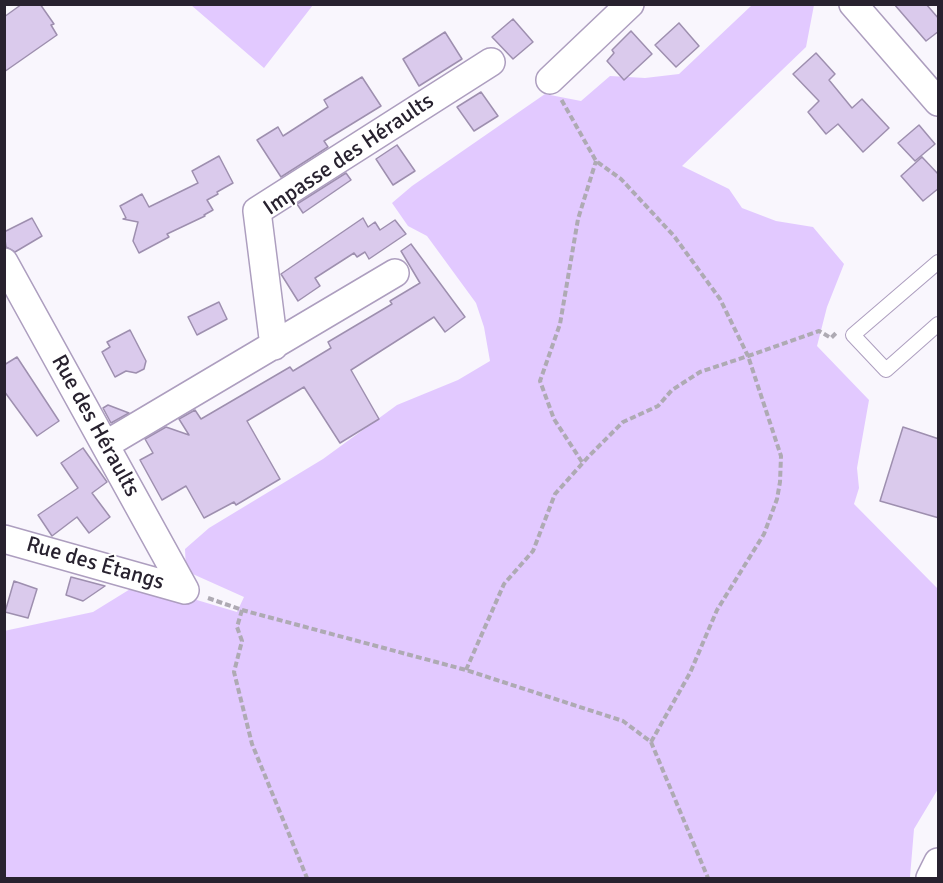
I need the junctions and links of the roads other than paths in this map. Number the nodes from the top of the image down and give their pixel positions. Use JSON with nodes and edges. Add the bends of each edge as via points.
{"nodes":[{"id":1,"x":630,"y":4,"type":"edge"},
{"id":2,"x":853,"y":4,"type":"edge"},
{"id":3,"x":490,"y":62,"type":"dead end"},
{"id":4,"x":550,"y":80,"type":"road end"},
{"id":5,"x":939,"y":102,"type":"edge"},
{"id":6,"x":4,"y":262,"type":"edge"},
{"id":7,"x":939,"y":262,"type":"edge"},
{"id":8,"x":395,"y":273,"type":"dead end"},
{"id":9,"x":939,"y":324,"type":"edge"},
{"id":10,"x":274,"y":346,"type":"junction"},
{"id":11,"x":105,"y":446,"type":"junction"},
{"id":12,"x":4,"y":539,"type":"edge"},
{"id":13,"x":185,"y":590,"type":"joint"},
{"id":14,"x":939,"y":862,"type":"edge"},
{"id":15,"x":930,"y":879,"type":"edge"}],
"edges":[{"from":1,"to":4,"type":"street"},
{"from":2,"to":5,"type":"street"},
{"from":3,"to":10,"type":"street","name":"Impasse des Héraults","via":[[257,212]]},
{"from":6,"to":11,"type":"street","name":"Rue des Héraults"},
{"from":7,"to":9,"type":"lane","via":[[853,335],[886,370]]},
{"from":8,"to":10,"type":"street"},
{"from":10,"to":11,"type":"street"},
{"from":11,"to":13,"type":"street","name":"Rue des Héraults"},
{"from":12,"to":13,"type":"street","name":"Rue des Étangs"},
{"from":14,"to":15,"type":"street"}]}
